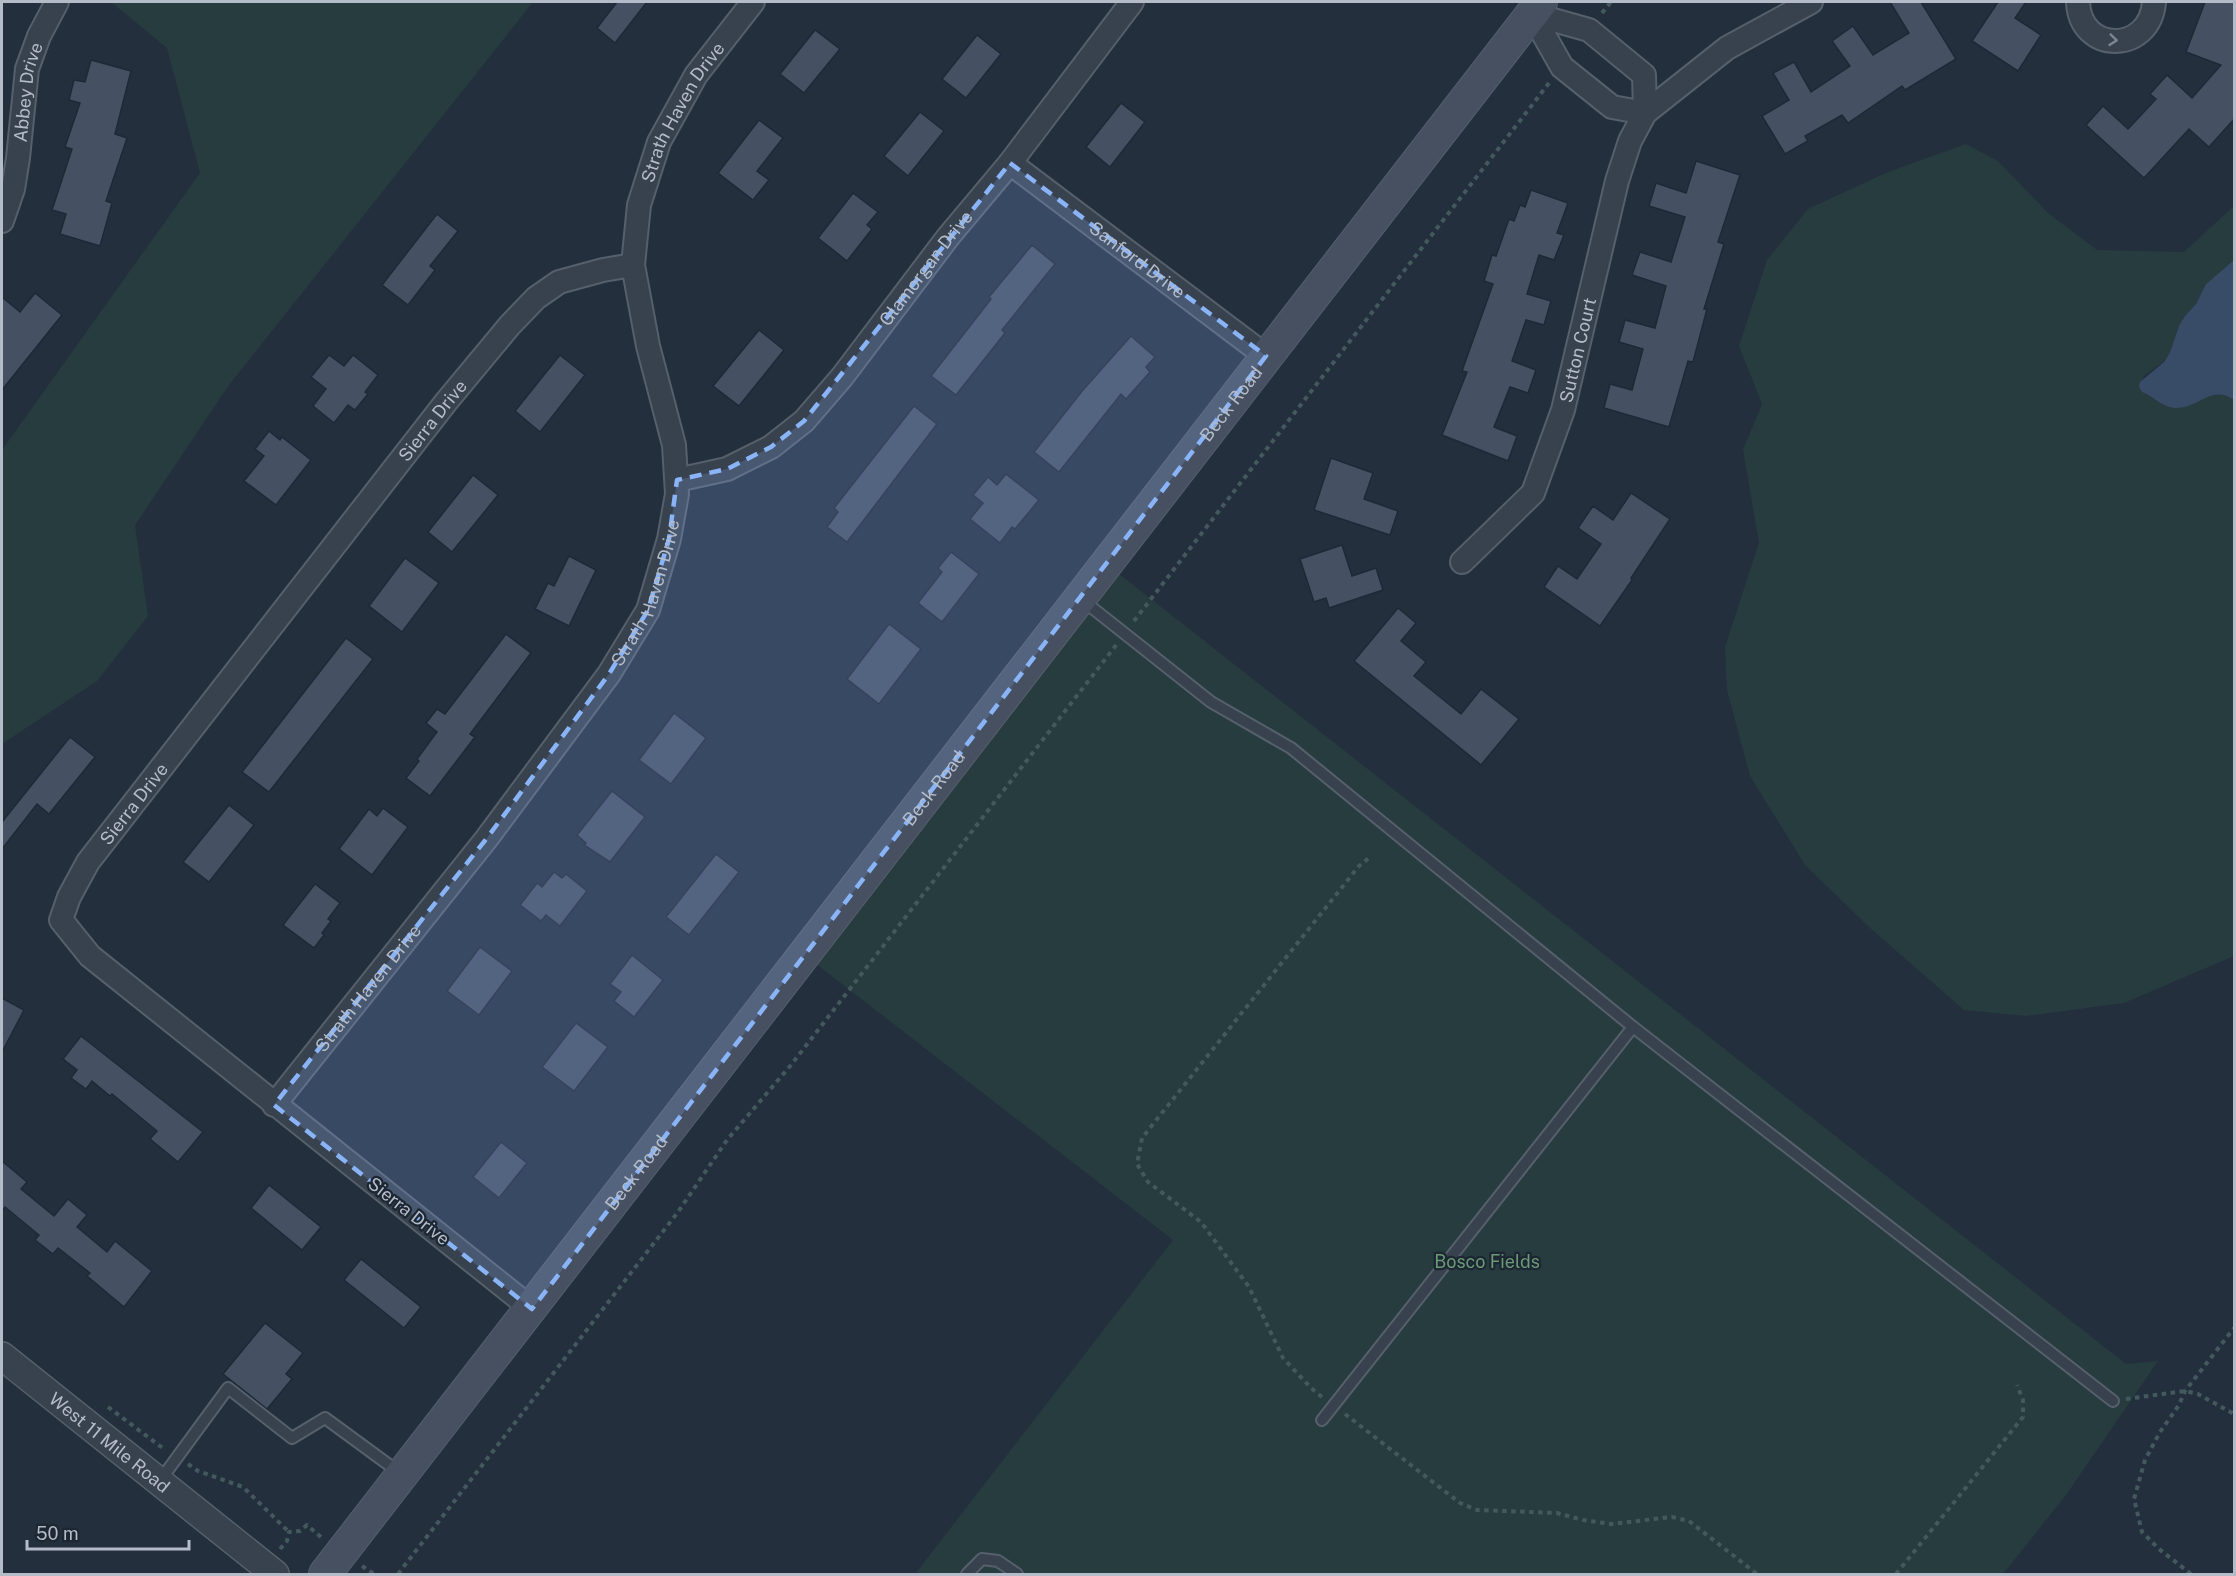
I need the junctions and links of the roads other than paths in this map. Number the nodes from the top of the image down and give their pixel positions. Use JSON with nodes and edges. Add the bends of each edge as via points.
{"nodes":[{"id":1,"x":57,"y":2,"type":"edge"},
{"id":2,"x":753,"y":2,"type":"edge"},
{"id":3,"x":1132,"y":2,"type":"edge"},
{"id":4,"x":1811,"y":2,"type":"edge"},
{"id":5,"x":2078,"y":2,"type":"edge"},
{"id":6,"x":2154,"y":2,"type":"edge"},
{"id":7,"x":1537,"y":8,"type":"edge"},
{"id":8,"x":1645,"y":113,"type":"junction"},
{"id":9,"x":1010,"y":163,"type":"junction"},
{"id":10,"x":2,"y":221,"type":"edge"},
{"id":11,"x":633,"y":265,"type":"junction"},
{"id":12,"x":1266,"y":356,"type":"junction"},
{"id":13,"x":677,"y":480,"type":"junction"},
{"id":14,"x":1462,"y":562,"type":"dead end"},
{"id":15,"x":1081,"y":599,"type":"junction"},
{"id":16,"x":1633,"y":1028,"type":"junction"},
{"id":17,"x":274,"y":1105,"type":"junction"},
{"id":18,"x":532,"y":1309,"type":"junction"},
{"id":19,"x":2,"y":1356,"type":"edge"},
{"id":20,"x":2113,"y":1401,"type":"road end"},
{"id":21,"x":1322,"y":1419,"type":"dead end"},
{"id":22,"x":402,"y":1475,"type":"junction"},
{"id":23,"x":159,"y":1482,"type":"junction"},
{"id":24,"x":275,"y":1575,"type":"edge"},
{"id":25,"x":325,"y":1575,"type":"edge"},
{"id":26,"x":967,"y":1575,"type":"edge"},
{"id":27,"x":1017,"y":1575,"type":"edge"}],
"edges":[{"from":1,"to":10,"type":"street","name":"Abbey Drive","via":[[27,69],[18,158]]},
{"from":2,"to":11,"type":"street","name":"Strath Haven Drive","via":[[696,75],[660,142],[639,205]]},
{"from":3,"to":9,"type":"street","name":"Glamorgan Drive"},
{"from":4,"to":8,"type":"street","name":"Sutton Court","via":[[1727,48]]},
{"from":5,"to":6,"type":"street","one_way":true,"via":[[2082,22],[2100,38],[2111,41],[2124,41],[2146,27]]},
{"from":7,"to":8,"type":"street","via":[[1562,67],[1612,107]]},
{"from":7,"to":8,"type":"street","name":"Sutton Court","via":[[1589,30],[1644,75]]},
{"from":7,"to":12,"type":"main road","name":"Beck Road"},
{"from":8,"to":14,"type":"street","name":"Sutton Court","via":[[1630,141],[1617,181],[1563,410],[1533,493]]},
{"from":9,"to":12,"type":"street","name":"Sanford Drive"},
{"from":9,"to":13,"type":"street","name":"Glamorgan Drive","via":[[804,421],[771,447],[727,469]]},
{"from":11,"to":13,"type":"street","name":"Strath Haven Drive","via":[[648,346],[674,445]]},
{"from":11,"to":17,"type":"street","name":"Sierra Drive","via":[[559,282],[536,298],[510,325],[88,862],[69,897],[61,920],[90,956]]},
{"from":12,"to":15,"type":"main road","name":"Beck Road"},
{"from":13,"to":17,"type":"street","name":"Strath Haven Drive","via":[[669,539],[648,610],[609,674],[487,838]]},
{"from":15,"to":16,"type":"lane","via":[[1210,702],[1291,748]]},
{"from":15,"to":18,"type":"main road","name":"Beck Road"},
{"from":16,"to":20,"type":"lane"},
{"from":16,"to":21,"type":"lane"},
{"from":17,"to":18,"type":"street","name":"Sierra Drive"},
{"from":18,"to":22,"type":"main road","name":"Beck Road"},
{"from":19,"to":23,"type":"street","name":"West 11 Mile Road"},
{"from":22,"to":23,"type":"lane","via":[[325,1418],[292,1438],[228,1388]]},
{"from":22,"to":25,"type":"main road","name":"Beck Road"},
{"from":23,"to":24,"type":"street","name":"West 11 Mile Road"},
{"from":26,"to":27,"type":"lane","via":[[981,1559],[998,1562]]}]}
